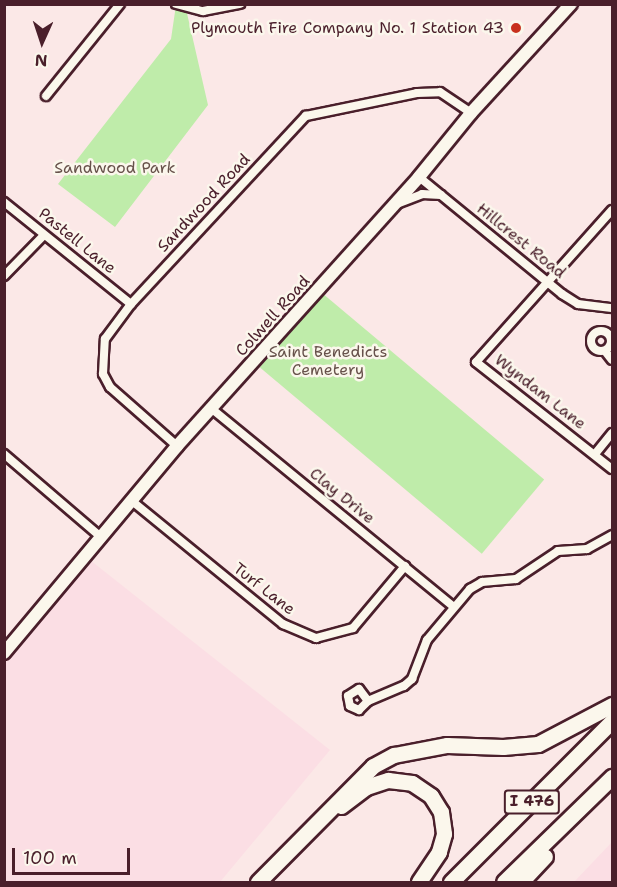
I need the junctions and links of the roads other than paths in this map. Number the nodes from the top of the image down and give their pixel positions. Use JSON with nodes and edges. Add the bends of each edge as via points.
{"nodes":[{"id":1,"x":120,"y":4,"type":"edge"},
{"id":2,"x":176,"y":4,"type":"edge"},
{"id":3,"x":240,"y":4,"type":"edge"},
{"id":4,"x":571,"y":4,"type":"edge"},
{"id":5,"x":46,"y":96,"type":"dead end"},
{"id":6,"x":471,"y":113,"type":"junction"},
{"id":7,"x":418,"y":177,"type":"junction"},
{"id":8,"x":441,"y":195,"type":"junction"},
{"id":9,"x":4,"y":202,"type":"edge"},
{"id":10,"x":394,"y":205,"type":"junction"},
{"id":11,"x":612,"y":210,"type":"edge"},
{"id":12,"x":44,"y":235,"type":"junction"},
{"id":13,"x":4,"y":276,"type":"edge"},
{"id":14,"x":547,"y":282,"type":"junction"},
{"id":15,"x":131,"y":304,"type":"junction"},
{"id":16,"x":612,"y":308,"type":"edge"},
{"id":17,"x":605,"y":351,"type":"dead end"},
{"id":18,"x":612,"y":360,"type":"edge"},
{"id":19,"x":212,"y":409,"type":"junction"},
{"id":20,"x":612,"y":433,"type":"edge"},
{"id":21,"x":177,"y":446,"type":"junction"},
{"id":22,"x":4,"y":454,"type":"edge"},
{"id":23,"x":595,"y":454,"type":"junction"},
{"id":24,"x":612,"y":469,"type":"edge"},
{"id":25,"x":132,"y":501,"type":"junction"},
{"id":26,"x":612,"y":535,"type":"edge"},
{"id":27,"x":101,"y":537,"type":"junction"},
{"id":28,"x":405,"y":566,"type":"junction"},
{"id":29,"x":453,"y":606,"type":"junction"},
{"id":30,"x":4,"y":653,"type":"edge"},
{"id":31,"x":368,"y":701,"type":"dead end"},
{"id":32,"x":612,"y":705,"type":"edge"},
{"id":33,"x":612,"y":721,"type":"edge"},
{"id":34,"x":612,"y":777,"type":"edge"},
{"id":35,"x":612,"y":785,"type":"edge"},
{"id":36,"x":258,"y":882,"type":"edge"},
{"id":37,"x":269,"y":882,"type":"edge"},
{"id":38,"x":419,"y":882,"type":"edge"},
{"id":39,"x":451,"y":882,"type":"edge"},
{"id":40,"x":504,"y":882,"type":"edge"},
{"id":41,"x":521,"y":882,"type":"edge"}],
"edges":[{"from":1,"to":5,"type":"street"},
{"from":2,"to":3,"type":"street","via":[[203,11]]},
{"from":4,"to":6,"type":"street","name":"Colwell Road"},
{"from":6,"to":7,"type":"street","name":"Colwell Road"},
{"from":6,"to":15,"type":"street","name":"Sandwood Road","via":[[440,92],[417,93],[306,116]]},
{"from":7,"to":8,"type":"street","name":"Hillcrest Road"},
{"from":7,"to":10,"type":"street","name":"Colwell Road"},
{"from":8,"to":10,"type":"street","via":[[422,194]]},
{"from":8,"to":14,"type":"street","name":"Hillcrest Road"},
{"from":9,"to":12,"type":"street","name":"Pastell Lane"},
{"from":10,"to":19,"type":"street","name":"Colwell Road"},
{"from":11,"to":14,"type":"street"},
{"from":12,"to":13,"type":"street"},
{"from":12,"to":15,"type":"street","name":"Pastell Lane"},
{"from":14,"to":16,"type":"street","name":"Hillcrest Road","via":[[578,304]]},
{"from":14,"to":23,"type":"street","name":"Wyndam Lane","via":[[476,362]]},
{"from":15,"to":21,"type":"street","name":"Sandwood Road","via":[[105,339],[103,374],[110,387]]},
{"from":17,"to":18,"type":"street"},
{"from":19,"to":21,"type":"street","name":"Colwell Road"},
{"from":19,"to":28,"type":"street","name":"Clay Drive"},
{"from":20,"to":23,"type":"street"},
{"from":21,"to":25,"type":"street","name":"Colwell Road"},
{"from":22,"to":27,"type":"street"},
{"from":23,"to":24,"type":"street","name":"Wyndam Lane"},
{"from":25,"to":27,"type":"street","name":"Colwell Road"},
{"from":25,"to":28,"type":"street","name":"Turf Lane","via":[[283,624],[316,638],[353,628]]},
{"from":26,"to":29,"type":"street","via":[[587,549],[558,551],[516,579],[482,582]]},
{"from":27,"to":30,"type":"street","name":"Colwell Road"},
{"from":28,"to":29,"type":"street","name":"Clay Drive"},
{"from":29,"to":31,"type":"street","via":[[427,640],[412,679],[390,694]]},
{"from":32,"to":36,"type":"highway","via":[[538,744],[437,746],[394,755],[373,766]]},
{"from":33,"to":39,"type":"highway","number":"I 476"},
{"from":34,"to":40,"type":"highway","number":"I 476"},
{"from":35,"to":41,"type":"highway"},
{"from":37,"to":38,"type":"highway","via":[[342,806],[366,787],[388,780],[412,783],[431,796],[441,813],[444,834],[439,852]]}]}
